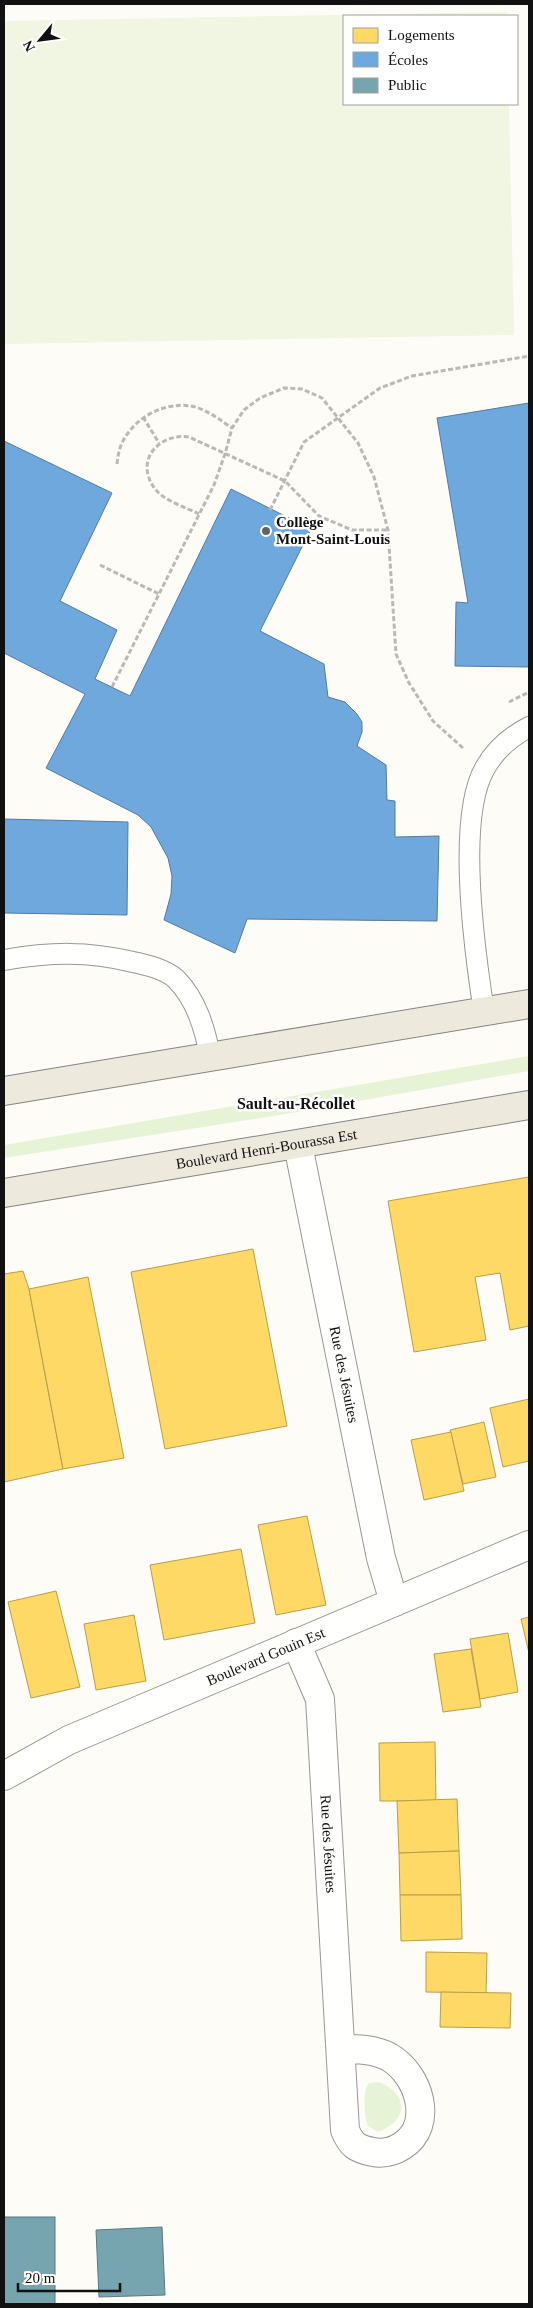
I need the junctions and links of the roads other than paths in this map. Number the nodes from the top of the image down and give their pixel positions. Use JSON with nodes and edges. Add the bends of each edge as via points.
{"nodes":[{"id":1,"x":529,"y":727,"type":"edge"},
{"id":2,"x":4,"y":960,"type":"edge"},
{"id":3,"x":529,"y":1004,"type":"edge"},
{"id":4,"x":484,"y":1012,"type":"junction"},
{"id":5,"x":211,"y":1058,"type":"junction"},
{"id":6,"x":4,"y":1091,"type":"edge"},
{"id":7,"x":529,"y":1105,"type":"edge"},
{"id":8,"x":298,"y":1145,"type":"junction"},
{"id":9,"x":4,"y":1193,"type":"edge"},
{"id":10,"x":529,"y":1545,"type":"edge"},
{"id":11,"x":394,"y":1602,"type":"junction"},
{"id":12,"x":296,"y":1643,"type":"junction"},
{"id":13,"x":4,"y":1776,"type":"edge"},
{"id":14,"x":341,"y":2049,"type":"dead end"}],
"edges":[{"from":1,"to":4,"type":"lane","via":[[497,751],[484,768],[472,810],[470,840],[475,942]]},
{"from":2,"to":5,"type":"lane","via":[[88,953],[142,964],[166,973],[178,982],[192,1001]]},
{"from":3,"to":4,"type":"main road"},
{"from":4,"to":5,"type":"main road"},
{"from":5,"to":6,"type":"main road"},
{"from":7,"to":8,"type":"main road","name":"Boulevard Henri-Bourassa Est"},
{"from":8,"to":9,"type":"main road","name":"Boulevard Henri-Bourassa Est"},
{"from":8,"to":11,"type":"street","name":"Rue des Jésuites","via":[[381,1558]]},
{"from":10,"to":11,"type":"street","name":"Boulevard Gouin Est"},
{"from":11,"to":12,"type":"street","name":"Boulevard Gouin Est"},
{"from":12,"to":13,"type":"street","name":"Boulevard Gouin Est","via":[[69,1740]]},
{"from":12,"to":14,"type":"street","name":"Rue des Jésuites","via":[[320,1699]]}]}
